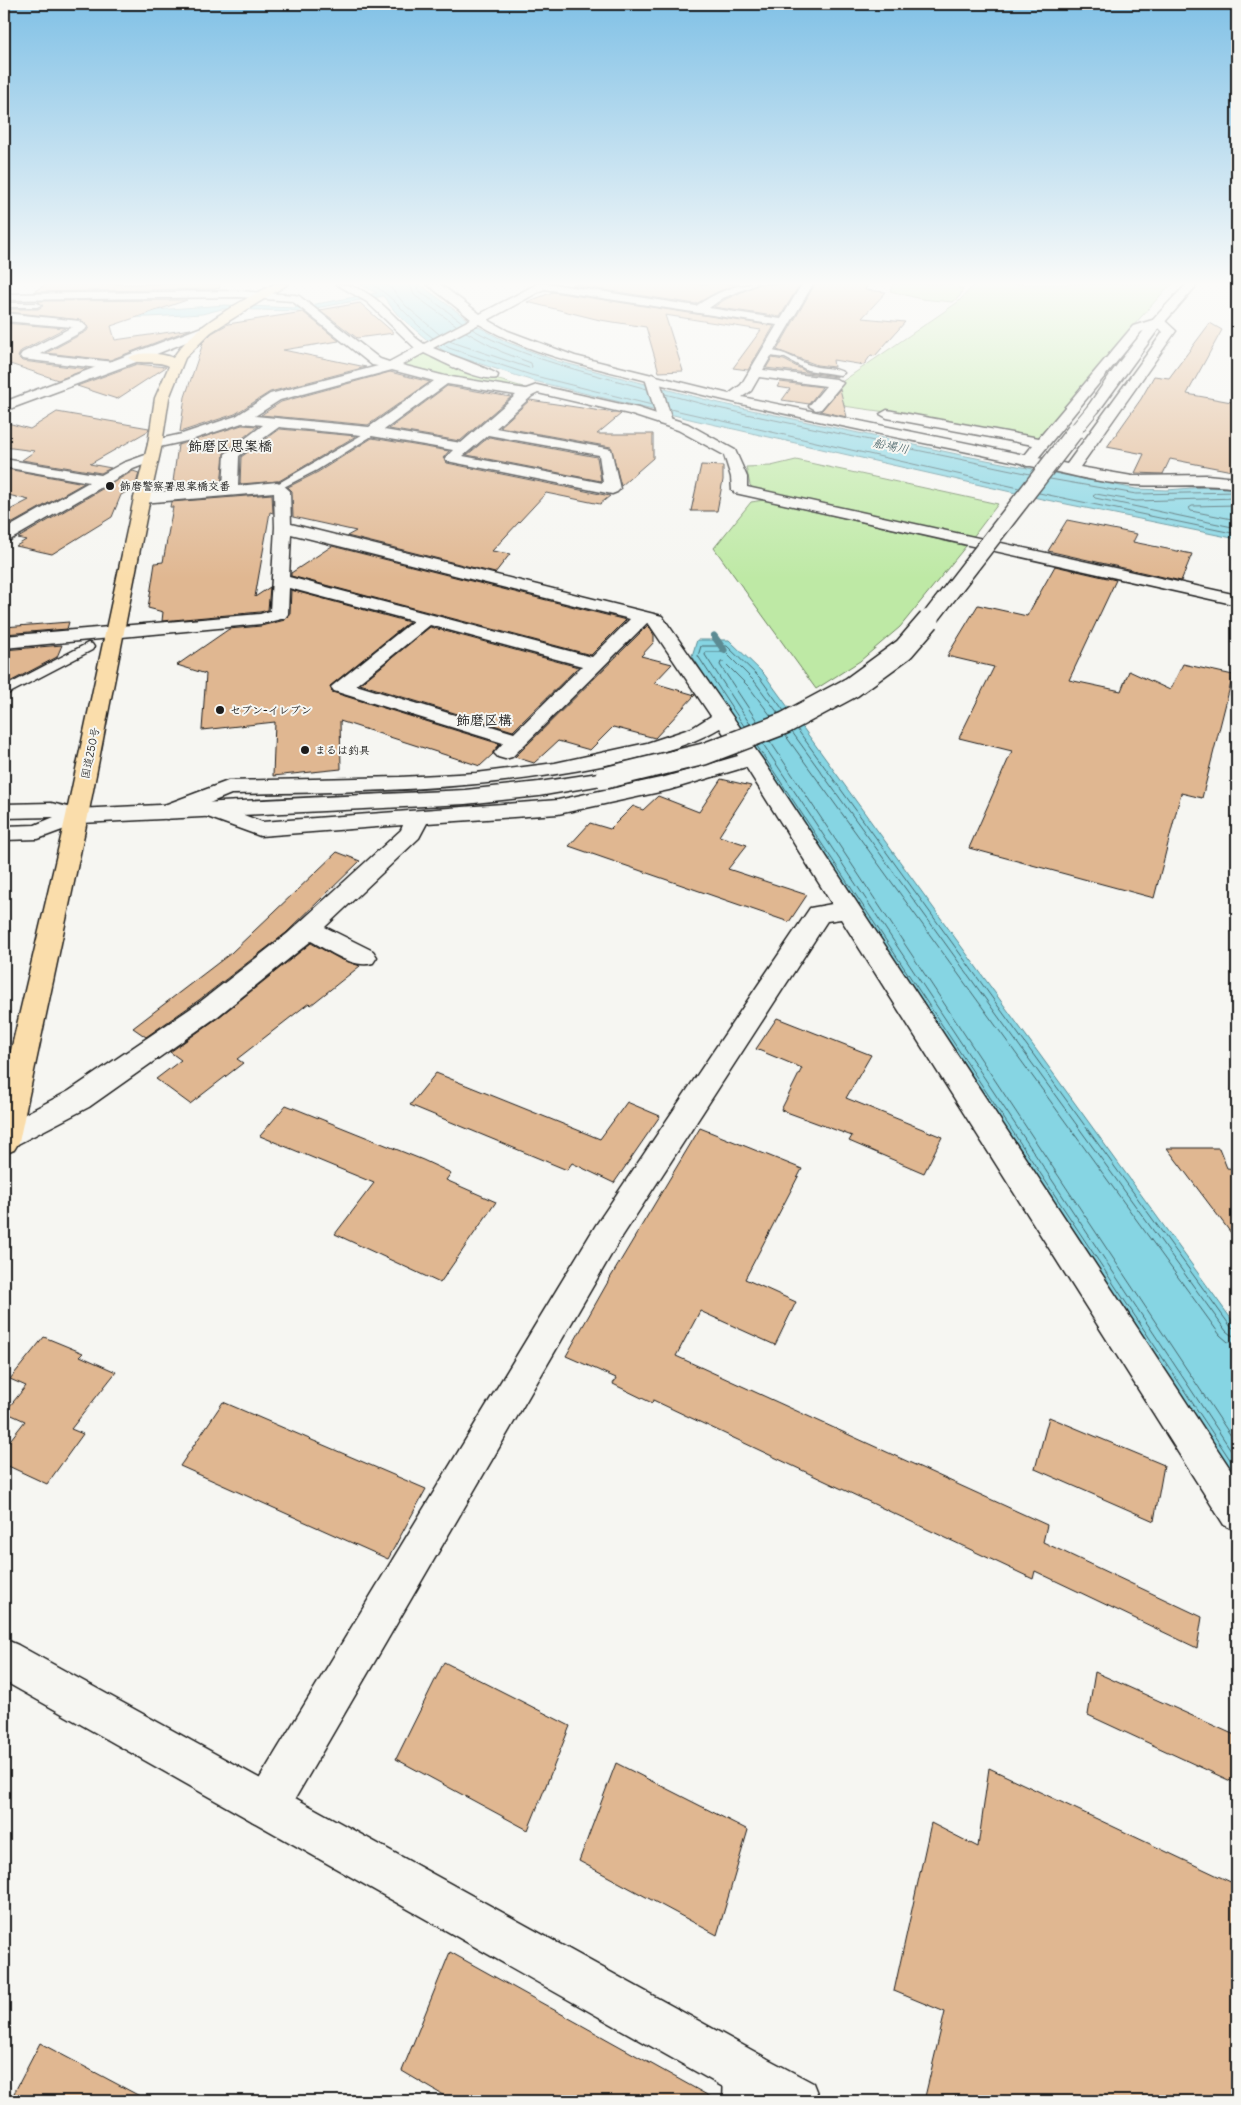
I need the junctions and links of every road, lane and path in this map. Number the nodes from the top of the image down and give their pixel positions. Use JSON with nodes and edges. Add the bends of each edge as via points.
{"nodes":[{"id":1,"x":70,"y":382,"type":"edge"},
{"id":2,"x":169,"y":382,"type":"edge"},
{"id":3,"x":338,"y":382,"type":"edge"},
{"id":4,"x":441,"y":382,"type":"edge"},
{"id":5,"x":462,"y":382,"type":"edge"},
{"id":6,"x":508,"y":382,"type":"edge"},
{"id":7,"x":653,"y":382,"type":"edge"},
{"id":8,"x":668,"y":382,"type":"edge"},
{"id":9,"x":749,"y":382,"type":"edge"},
{"id":10,"x":830,"y":382,"type":"edge"},
{"id":11,"x":1092,"y":382,"type":"edge"},
{"id":12,"x":1113,"y":382,"type":"edge"},
{"id":13,"x":1133,"y":382,"type":"edge"},
{"id":14,"x":532,"y":391,"type":"junction"},
{"id":15,"x":731,"y":399,"type":"junction"},
{"id":16,"x":754,"y":403,"type":"junction"},
{"id":17,"x":816,"y":406,"type":"junction"},
{"id":18,"x":4,"y":407,"type":"edge"},
{"id":19,"x":848,"y":409,"type":"dead end"},
{"id":20,"x":874,"y":412,"type":"dead end"},
{"id":21,"x":241,"y":419,"type":"junction"},
{"id":22,"x":665,"y":420,"type":"junction"},
{"id":23,"x":276,"y":423,"type":"junction"},
{"id":24,"x":486,"y":430,"type":"junction"},
{"id":25,"x":372,"y":432,"type":"junction"},
{"id":26,"x":1043,"y":443,"type":"junction"},
{"id":27,"x":462,"y":447,"type":"junction"},
{"id":28,"x":153,"y":451,"type":"junction"},
{"id":29,"x":1027,"y":462,"type":"junction"},
{"id":30,"x":4,"y":463,"type":"edge"},
{"id":31,"x":1070,"y":470,"type":"junction"},
{"id":32,"x":103,"y":480,"type":"junction"},
{"id":33,"x":1237,"y":482,"type":"edge"},
{"id":34,"x":277,"y":487,"type":"junction"},
{"id":35,"x":230,"y":491,"type":"junction"},
{"id":36,"x":142,"y":498,"type":"junction"},
{"id":37,"x":283,"y":527,"type":"junction"},
{"id":38,"x":4,"y":537,"type":"edge"},
{"id":39,"x":280,"y":580,"type":"junction"},
{"id":40,"x":1237,"y":600,"type":"edge"},
{"id":41,"x":644,"y":616,"type":"junction"},
{"id":42,"x":427,"y":619,"type":"junction"},
{"id":43,"x":115,"y":633,"type":"junction"},
{"id":44,"x":4,"y":642,"type":"edge"},
{"id":45,"x":88,"y":647,"type":"dead end"},
{"id":46,"x":597,"y":664,"type":"junction"},
{"id":47,"x":4,"y":692,"type":"edge"},
{"id":48,"x":722,"y":718,"type":"junction"},
{"id":49,"x":518,"y":741,"type":"junction"},
{"id":50,"x":751,"y":759,"type":"junction"},
{"id":51,"x":476,"y":779,"type":"junction"},
{"id":52,"x":210,"y":810,"type":"junction"},
{"id":53,"x":4,"y":811,"type":"edge"},
{"id":54,"x":167,"y":812,"type":"junction"},
{"id":55,"x":77,"y":816,"type":"junction"},
{"id":56,"x":418,"y":818,"type":"junction"},
{"id":57,"x":4,"y":833,"type":"edge"},
{"id":58,"x":848,"y":910,"type":"junction"},
{"id":59,"x":308,"y":929,"type":"junction"},
{"id":60,"x":364,"y":957,"type":"dead end"},
{"id":61,"x":4,"y":1139,"type":"edge"},
{"id":62,"x":1237,"y":1512,"type":"edge"},
{"id":63,"x":4,"y":1659,"type":"edge"},
{"id":64,"x":267,"y":1806,"type":"junction"},
{"id":65,"x":749,"y":2088,"type":"edge"},
{"id":66,"x":795,"y":2101,"type":"edge"}],
"edges":[{"from":1,"to":18,"type":"street"},
{"from":2,"to":28,"type":"highway","name":"国道250号","via":[[162,398]]},
{"from":3,"to":21,"type":"street","via":[[276,397]]},
{"from":4,"to":25,"type":"street"},
{"from":5,"to":14,"type":"street"},
{"from":6,"to":14,"type":"street"},
{"from":7,"to":22,"type":"street"},
{"from":8,"to":15,"type":"street"},
{"from":9,"to":15,"type":"street"},
{"from":10,"to":17,"type":"street","via":[[836,383]]},
{"from":11,"to":26,"type":"street"},
{"from":12,"to":52,"type":"street","bridge":true,"via":[[938,610],[904,649],[852,687],[785,723],[704,754],[605,778],[539,789],[465,797]]},
{"from":13,"to":31,"type":"street"},
{"from":14,"to":22,"type":"street"},
{"from":14,"to":24,"type":"street"},
{"from":15,"to":16,"type":"street"},
{"from":16,"to":17,"type":"street"},
{"from":16,"to":29,"type":"street"},
{"from":17,"to":19,"type":"street"},
{"from":20,"to":26,"type":"street"},
{"from":21,"to":23,"type":"street"},
{"from":21,"to":28,"type":"street"},
{"from":22,"to":40,"type":"street","via":[[730,453],[740,490]]},
{"from":23,"to":25,"type":"street"},
{"from":23,"to":35,"type":"street","via":[[232,454]]},
{"from":24,"to":27,"type":"street"},
{"from":24,"to":27,"type":"street","via":[[606,452],[612,488],[452,458]]},
{"from":25,"to":27,"type":"street"},
{"from":25,"to":34,"type":"lane"},
{"from":26,"to":29,"type":"street"},
{"from":28,"to":32,"type":"street"},
{"from":28,"to":36,"type":"highway","name":"国道250号"},
{"from":29,"to":31,"type":"street"},
{"from":30,"to":32,"type":"street"},
{"from":31,"to":33,"type":"street","via":[[1138,482],[1217,478]]},
{"from":32,"to":38,"type":"street"},
{"from":34,"to":35,"type":"street"},
{"from":34,"to":37,"type":"street","via":[[282,491]]},
{"from":35,"to":36,"type":"street"},
{"from":36,"to":43,"type":"highway","name":"国道250号"},
{"from":37,"to":39,"type":"street"},
{"from":37,"to":41,"type":"street"},
{"from":39,"to":42,"type":"street"},
{"from":39,"to":43,"type":"street","via":[[279,614],[261,619]]},
{"from":41,"to":46,"type":"street"},
{"from":41,"to":48,"type":"street","via":[[656,620]]},
{"from":42,"to":46,"type":"street"},
{"from":42,"to":49,"type":"street","via":[[341,687]]},
{"from":43,"to":44,"type":"street"},
{"from":43,"to":55,"type":"highway","name":"国道250号"},
{"from":45,"to":47,"type":"lane"},
{"from":46,"to":49,"type":"street"},
{"from":48,"to":50,"type":"street"},
{"from":48,"to":51,"type":"street","via":[[699,732],[620,756],[555,769]]},
{"from":49,"to":51,"type":"street"},
{"from":50,"to":56,"type":"street","via":[[669,783],[558,807]]},
{"from":50,"to":58,"type":"street"},
{"from":51,"to":54,"type":"street","via":[[228,788]]},
{"from":52,"to":54,"type":"street"},
{"from":52,"to":56,"type":"street","via":[[260,830]]},
{"from":53,"to":55,"type":"street","via":[[50,810]]},
{"from":54,"to":55,"type":"street"},
{"from":55,"to":57,"type":"street","via":[[38,832]]},
{"from":55,"to":61,"type":"highway","name":"国道250号"},
{"from":56,"to":59,"type":"street","via":[[411,833]]},
{"from":58,"to":62,"type":"street"},
{"from":58,"to":64,"type":"street","via":[[819,914],[607,1234]]},
{"from":59,"to":60,"type":"street"},
{"from":59,"to":61,"type":"street","via":[[209,1009],[79,1099]]},
{"from":63,"to":64,"type":"street"},
{"from":64,"to":65,"type":"street"},
{"from":65,"to":66,"type":"street"}]}
